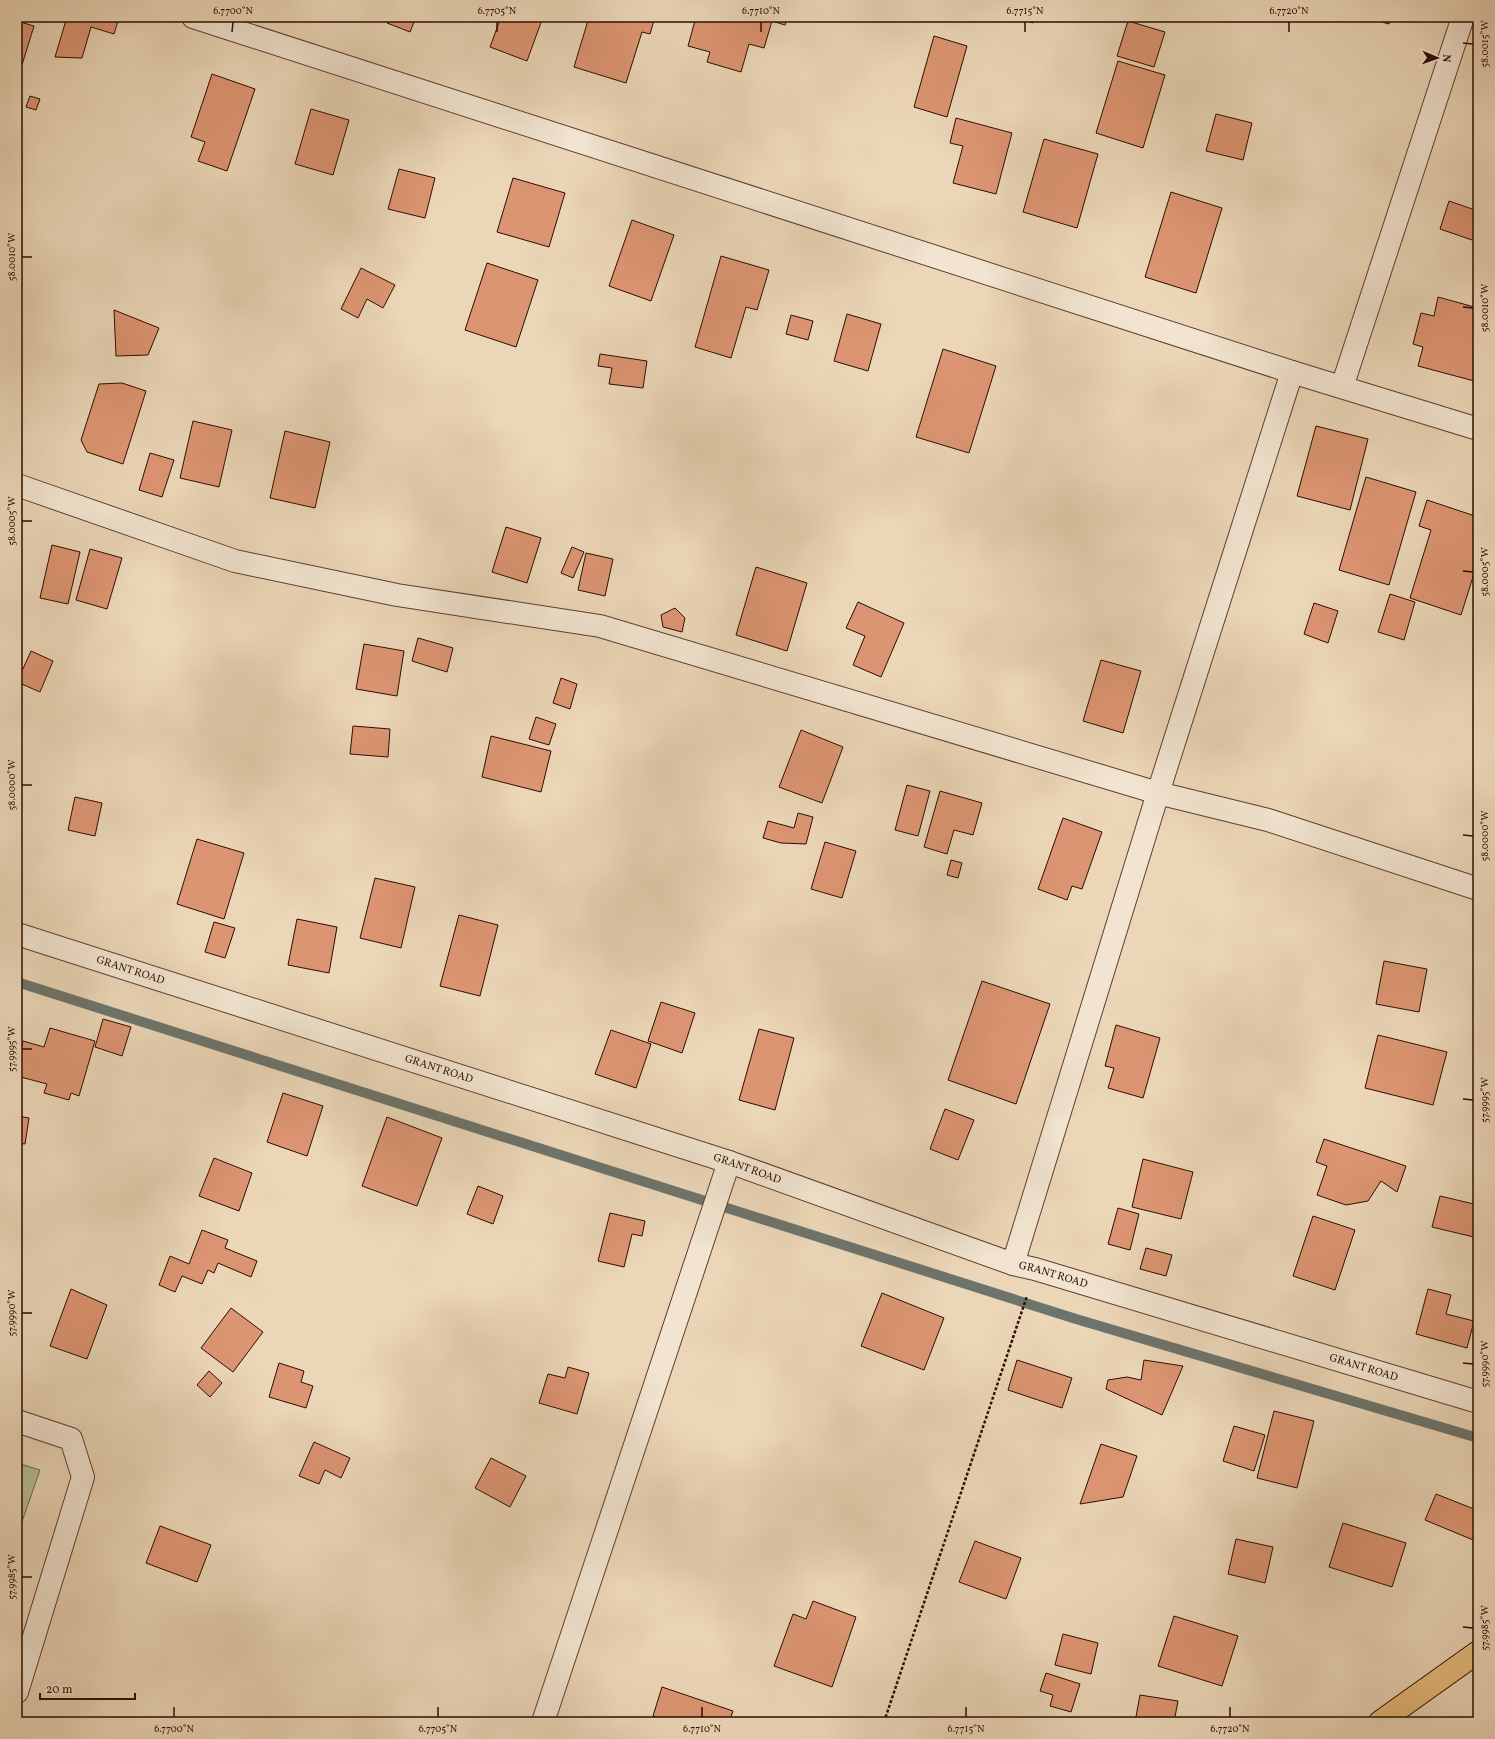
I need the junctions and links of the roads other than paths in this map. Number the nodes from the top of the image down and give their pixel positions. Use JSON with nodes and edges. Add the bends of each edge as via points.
{"nodes":[{"id":1,"x":193,"y":17,"type":"edge"},
{"id":2,"x":1463,"y":17,"type":"edge"},
{"id":3,"x":1292,"y":372,"type":"junction"},
{"id":4,"x":1342,"y":386,"type":"junction"},
{"id":5,"x":1478,"y":429,"type":"edge"},
{"id":6,"x":17,"y":485,"type":"edge"},
{"id":7,"x":1158,"y":794,"type":"junction"},
{"id":8,"x":1478,"y":889,"type":"edge"},
{"id":9,"x":17,"y":934,"type":"edge"},
{"id":10,"x":729,"y":1162,"type":"junction"},
{"id":11,"x":1013,"y":1264,"type":"junction"},
{"id":12,"x":1478,"y":1402,"type":"edge"},
{"id":13,"x":17,"y":1421,"type":"edge"},
{"id":14,"x":1478,"y":1652,"type":"edge"},
{"id":15,"x":17,"y":1692,"type":"edge"},
{"id":16,"x":543,"y":1722,"type":"edge"},
{"id":17,"x":1380,"y":1722,"type":"edge"}],
"edges":[{"from":1,"to":3,"type":"street"},
{"from":2,"to":4,"type":"street"},
{"from":3,"to":4,"type":"street"},
{"from":3,"to":7,"type":"street"},
{"from":4,"to":5,"type":"street"},
{"from":6,"to":7,"type":"street","via":[[235,561],[397,595],[600,626]]},
{"from":7,"to":8,"type":"street","via":[[1268,820]]},
{"from":7,"to":11,"type":"street"},
{"from":9,"to":10,"type":"street","name":"GRANT ROAD"},
{"from":10,"to":11,"type":"street","name":"GRANT ROAD"},
{"from":10,"to":16,"type":"street"},
{"from":11,"to":12,"type":"street","name":"GRANT ROAD"},
{"from":13,"to":15,"type":"street","via":[[71,1439],[83,1477]]},
{"from":14,"to":17,"type":"main road"}]}
